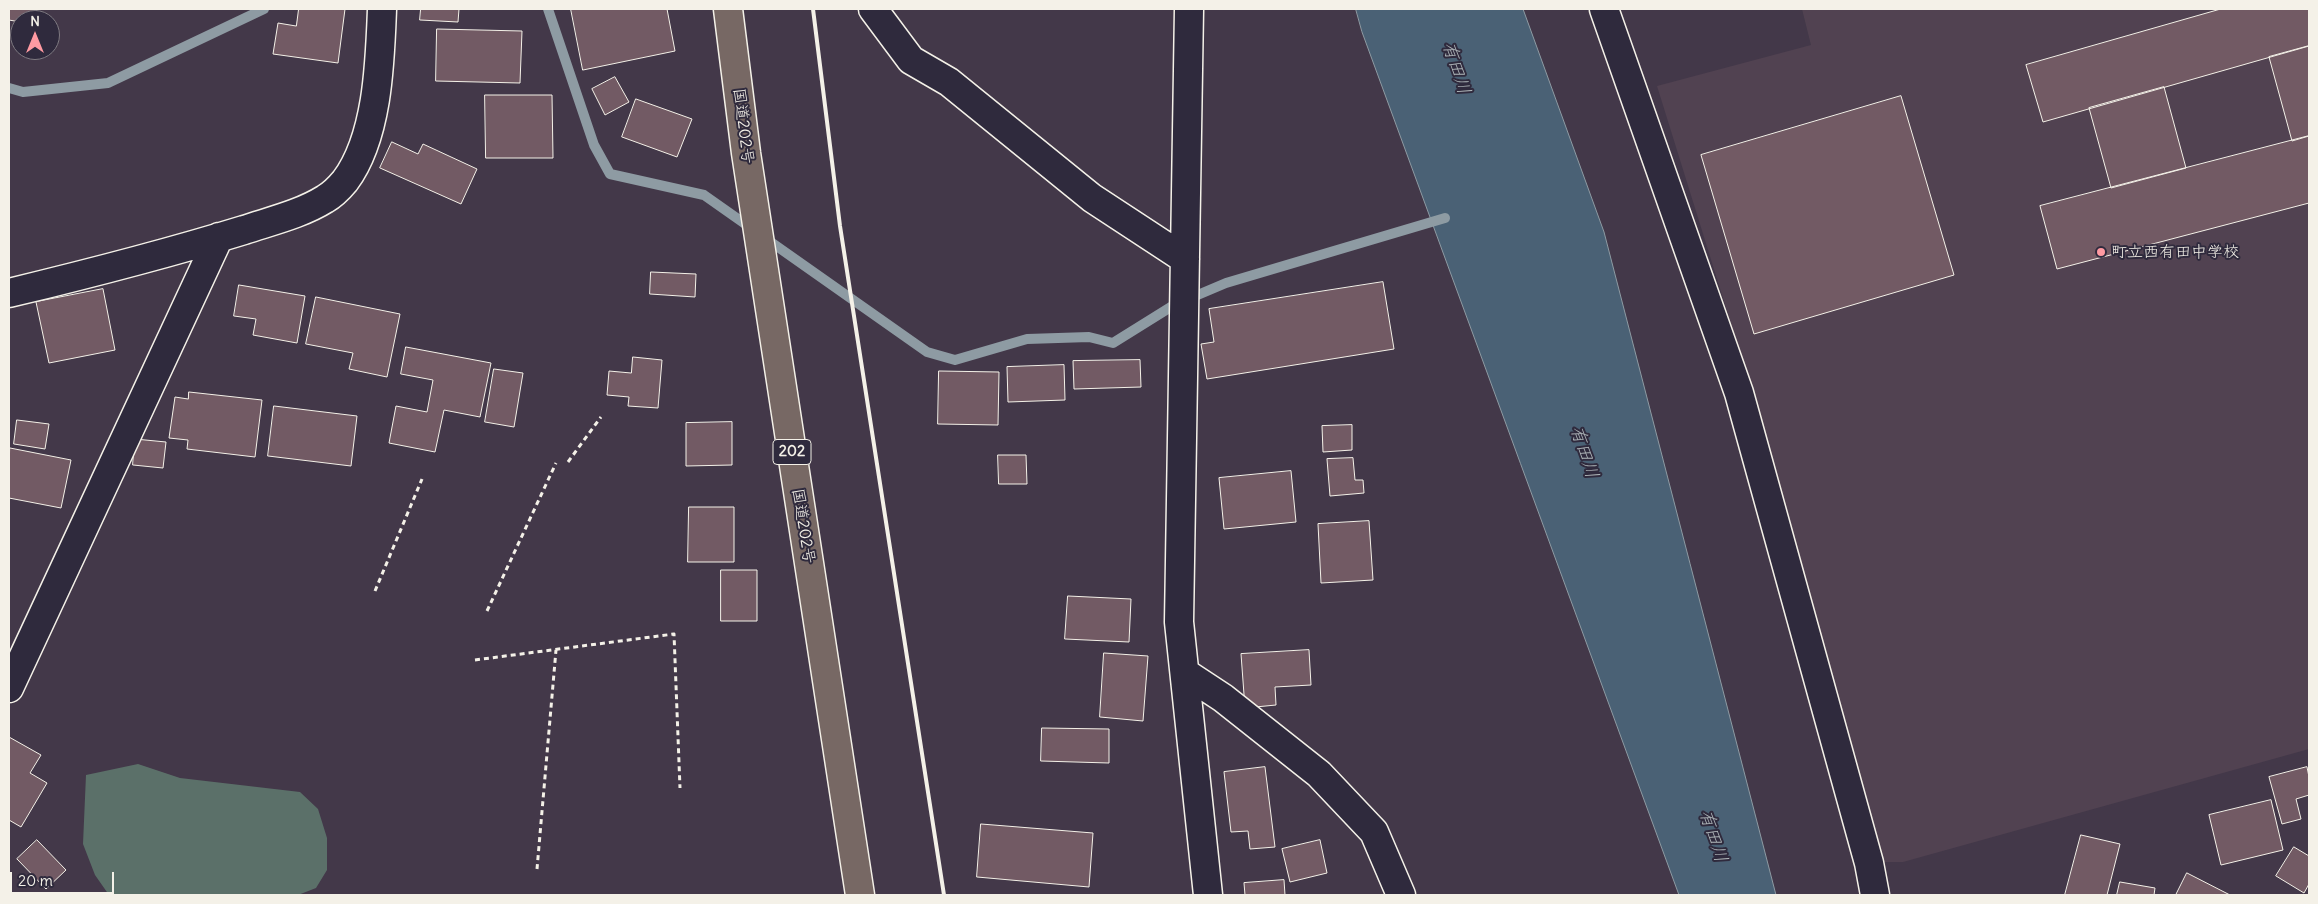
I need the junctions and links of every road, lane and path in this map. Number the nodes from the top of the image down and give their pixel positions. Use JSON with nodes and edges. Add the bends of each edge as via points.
{"nodes":[{"id":1,"x":382,"y":9,"type":"edge"},
{"id":2,"x":728,"y":9,"type":"edge"},
{"id":3,"x":872,"y":9,"type":"edge"},
{"id":4,"x":1189,"y":9,"type":"edge"},
{"id":5,"x":1604,"y":9,"type":"edge"},
{"id":6,"x":219,"y":237,"type":"junction"},
{"id":7,"x":1185,"y":259,"type":"junction"},
{"id":8,"x":9,"y":293,"type":"edge"},
{"id":9,"x":601,"y":417,"type":"dead end"},
{"id":10,"x":568,"y":462,"type":"dead end"},
{"id":11,"x":556,"y":463,"type":"dead end"},
{"id":12,"x":422,"y":479,"type":"dead end"},
{"id":13,"x":375,"y":591,"type":"dead end"},
{"id":14,"x":487,"y":612,"type":"dead end"},
{"id":15,"x":556,"y":650,"type":"junction"},
{"id":16,"x":475,"y":660,"type":"dead end"},
{"id":17,"x":1185,"y":673,"type":"junction"},
{"id":18,"x":9,"y":688,"type":"edge"},
{"id":19,"x":680,"y":788,"type":"dead end"},
{"id":20,"x":537,"y":869,"type":"dead end"},
{"id":21,"x":860,"y":895,"type":"edge"},
{"id":22,"x":1208,"y":895,"type":"edge"},
{"id":23,"x":1401,"y":895,"type":"edge"},
{"id":24,"x":1875,"y":895,"type":"edge"}],
"edges":[{"from":1,"to":6,"type":"street","via":[[381,44],[364,148],[344,181],[326,198],[303,210]]},
{"from":2,"to":21,"type":"highway","name":"国道202号","number":"202","via":[[746,153]]},
{"from":3,"to":7,"type":"street","via":[[910,60],[948,82],[1092,198]]},
{"from":4,"to":7,"type":"street"},
{"from":5,"to":24,"type":"street","via":[[1739,394]]},
{"from":6,"to":8,"type":"street"},
{"from":6,"to":18,"type":"street"},
{"from":7,"to":17,"type":"street","via":[[1179,622]]},
{"from":9,"to":10,"type":"path"},
{"from":11,"to":14,"type":"path"},
{"from":12,"to":13,"type":"path"},
{"from":15,"to":16,"type":"path"},
{"from":15,"to":19,"type":"path","via":[[674,634]]},
{"from":15,"to":20,"type":"path"},
{"from":17,"to":22,"type":"street"},
{"from":17,"to":23,"type":"street","via":[[1223,698],[1319,774],[1374,832]]}]}
